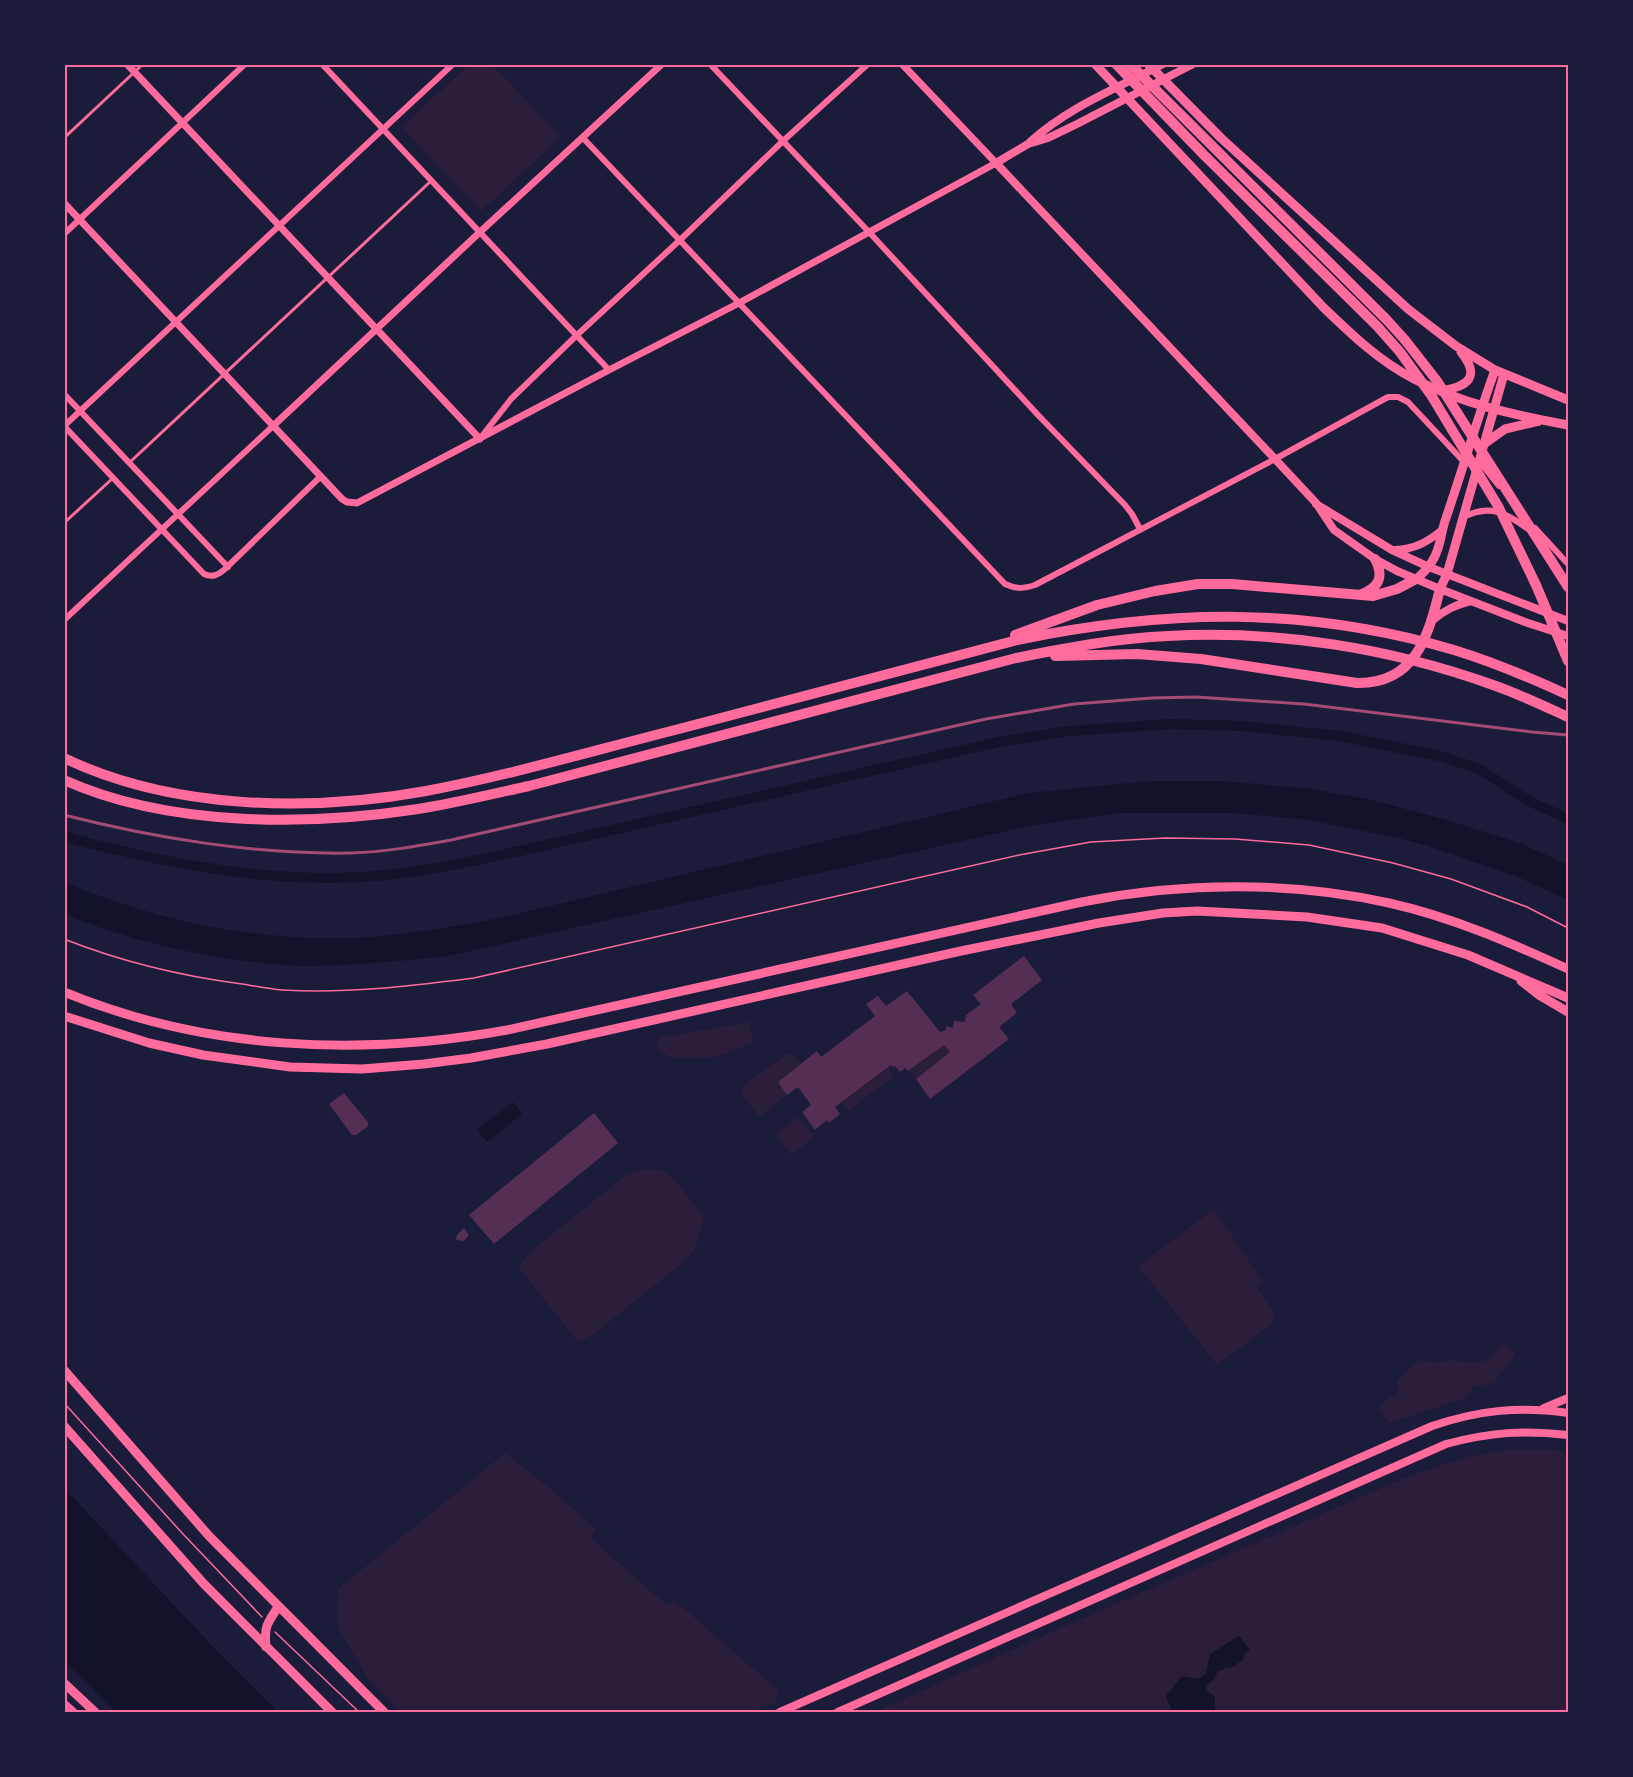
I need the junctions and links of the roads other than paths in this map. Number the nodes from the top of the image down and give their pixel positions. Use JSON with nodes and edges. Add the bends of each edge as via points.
{"nodes":[{"id":1,"x":127,"y":64,"type":"edge"},
{"id":2,"x":143,"y":64,"type":"edge"},
{"id":3,"x":245,"y":64,"type":"edge"},
{"id":4,"x":322,"y":64,"type":"edge"},
{"id":5,"x":453,"y":64,"type":"edge"},
{"id":6,"x":662,"y":64,"type":"edge"},
{"id":7,"x":710,"y":64,"type":"edge"},
{"id":8,"x":868,"y":64,"type":"edge"},
{"id":9,"x":902,"y":64,"type":"edge"},
{"id":10,"x":1095,"y":64,"type":"edge"},
{"id":11,"x":1116,"y":64,"type":"edge"},
{"id":12,"x":1130,"y":64,"type":"edge"},
{"id":13,"x":1148,"y":64,"type":"edge"},
{"id":14,"x":1163,"y":64,"type":"edge"},
{"id":15,"x":1193,"y":64,"type":"edge"},
{"id":16,"x":134,"y":72,"type":"junction"},
{"id":17,"x":183,"y":123,"type":"junction"},
{"id":18,"x":384,"y":129,"type":"junction"},
{"id":19,"x":64,"y":138,"type":"edge"},
{"id":20,"x":583,"y":138,"type":"junction"},
{"id":21,"x":783,"y":141,"type":"junction"},
{"id":22,"x":1028,"y":144,"type":"junction"},
{"id":23,"x":996,"y":163,"type":"junction"},
{"id":24,"x":432,"y":180,"type":"junction"},
{"id":25,"x":64,"y":203,"type":"edge"},
{"id":26,"x":80,"y":220,"type":"junction"},
{"id":27,"x":279,"y":226,"type":"junction"},
{"id":28,"x":868,"y":231,"type":"junction"},
{"id":29,"x":480,"y":232,"type":"junction"},
{"id":30,"x":64,"y":234,"type":"edge"},
{"id":31,"x":681,"y":240,"type":"junction"},
{"id":32,"x":328,"y":277,"type":"junction"},
{"id":33,"x":739,"y":303,"type":"junction"},
{"id":34,"x":177,"y":323,"type":"junction"},
{"id":35,"x":377,"y":330,"type":"junction"},
{"id":36,"x":577,"y":335,"type":"junction"},
{"id":37,"x":1456,"y":346,"type":"junction"},
{"id":38,"x":609,"y":369,"type":"junction"},
{"id":39,"x":1500,"y":372,"type":"junction"},
{"id":40,"x":224,"y":374,"type":"junction"},
{"id":41,"x":1439,"y":391,"type":"junction"},
{"id":42,"x":64,"y":394,"type":"edge"},
{"id":43,"x":1569,"y":400,"type":"edge"},
{"id":44,"x":1482,"y":406,"type":"junction"},
{"id":45,"x":1494,"y":410,"type":"junction"},
{"id":46,"x":81,"y":411,"type":"junction"},
{"id":47,"x":1542,"y":420,"type":"junction"},
{"id":48,"x":1569,"y":425,"type":"edge"},
{"id":49,"x":64,"y":426,"type":"edge"},
{"id":50,"x":273,"y":426,"type":"junction"},
{"id":51,"x":480,"y":439,"type":"junction"},
{"id":52,"x":1471,"y":439,"type":"junction"},
{"id":53,"x":1484,"y":444,"type":"junction"},
{"id":54,"x":1275,"y":459,"type":"junction"},
{"id":55,"x":1479,"y":461,"type":"junction"},
{"id":56,"x":129,"y":463,"type":"junction"},
{"id":57,"x":1465,"y":463,"type":"junction"},
{"id":58,"x":321,"y":476,"type":"junction"},
{"id":59,"x":113,"y":478,"type":"junction"},
{"id":60,"x":1316,"y":503,"type":"junction"},
{"id":61,"x":178,"y":513,"type":"junction"},
{"id":62,"x":1462,"y":518,"type":"junction"},
{"id":63,"x":64,"y":523,"type":"edge"},
{"id":64,"x":1140,"y":529,"type":"junction"},
{"id":65,"x":161,"y":530,"type":"junction"},
{"id":66,"x":1441,"y":531,"type":"junction"},
{"id":67,"x":1553,"y":548,"type":"junction"},
{"id":68,"x":1392,"y":550,"type":"junction"},
{"id":69,"x":1376,"y":559,"type":"junction"},
{"id":70,"x":1569,"y":564,"type":"edge"},
{"id":71,"x":228,"y":567,"type":"junction"},
{"id":72,"x":1429,"y":567,"type":"junction"},
{"id":73,"x":1446,"y":574,"type":"junction"},
{"id":74,"x":1416,"y":579,"type":"junction"},
{"id":75,"x":1569,"y":587,"type":"edge"},
{"id":76,"x":1440,"y":589,"type":"junction"},
{"id":77,"x":1358,"y":596,"type":"junction"},
{"id":78,"x":1471,"y":601,"type":"junction"},
{"id":79,"x":66,"y":616,"type":"edge"},
{"id":80,"x":1432,"y":620,"type":"junction"},
{"id":81,"x":1569,"y":621,"type":"edge"},
{"id":82,"x":1569,"y":636,"type":"edge"},
{"id":83,"x":973,"y":652,"type":"junction"},
{"id":84,"x":1016,"y":658,"type":"junction"},
{"id":85,"x":1569,"y":661,"type":"edge"},
{"id":86,"x":1569,"y":695,"type":"edge"},
{"id":87,"x":1569,"y":717,"type":"edge"},
{"id":88,"x":64,"y":758,"type":"edge"},
{"id":89,"x":64,"y":780,"type":"edge"},
{"id":90,"x":1569,"y":969,"type":"edge"},
{"id":91,"x":1509,"y":972,"type":"junction"},
{"id":92,"x":64,"y":992,"type":"edge"},
{"id":93,"x":1569,"y":998,"type":"edge"},
{"id":94,"x":1569,"y":1012,"type":"edge"},
{"id":95,"x":64,"y":1016,"type":"edge"},
{"id":96,"x":64,"y":1370,"type":"edge"},
{"id":97,"x":1569,"y":1398,"type":"edge"},
{"id":98,"x":1542,"y":1409,"type":"junction"},
{"id":99,"x":1569,"y":1413,"type":"edge"},
{"id":100,"x":64,"y":1426,"type":"edge"},
{"id":101,"x":1569,"y":1435,"type":"edge"},
{"id":102,"x":278,"y":1606,"type":"junction"},
{"id":103,"x":266,"y":1647,"type":"junction"},
{"id":104,"x":64,"y":1683,"type":"edge"},
{"id":105,"x":64,"y":1704,"type":"edge"},
{"id":106,"x":73,"y":1713,"type":"edge"},
{"id":107,"x":95,"y":1713,"type":"edge"},
{"id":108,"x":332,"y":1713,"type":"edge"},
{"id":109,"x":384,"y":1713,"type":"edge"},
{"id":110,"x":780,"y":1713,"type":"edge"},
{"id":111,"x":838,"y":1713,"type":"edge"}],
"edges":[{"from":1,"to":16,"type":"street"},
{"from":2,"to":16,"type":"lane"},
{"from":3,"to":17,"type":"street"},
{"from":4,"to":18,"type":"street"},
{"from":5,"to":18,"type":"street"},
{"from":6,"to":20,"type":"street"},
{"from":7,"to":21,"type":"street"},
{"from":8,"to":21,"type":"street"},
{"from":9,"to":23,"type":"street"},
{"from":10,"to":41,"type":"main road","via":[[1345,329],[1389,364]]},
{"from":11,"to":85,"type":"highway","via":[[1400,352],[1431,395],[1498,506]]},
{"from":12,"to":75,"type":"highway","via":[[1405,340],[1437,381]]},
{"from":13,"to":37,"type":"main road","via":[[1327,236]]},
{"from":14,"to":22,"type":"main road","via":[[1070,112]]},
{"from":15,"to":22,"type":"main road","via":[[1077,124]]},
{"from":16,"to":17,"type":"street"},
{"from":16,"to":19,"type":"lane"},
{"from":17,"to":26,"type":"street"},
{"from":17,"to":27,"type":"street"},
{"from":18,"to":24,"type":"street"},
{"from":18,"to":27,"type":"street"},
{"from":20,"to":29,"type":"street"},
{"from":20,"to":31,"type":"street"},
{"from":21,"to":28,"type":"street"},
{"from":21,"to":31,"type":"street"},
{"from":22,"to":23,"type":"main road"},
{"from":23,"to":28,"type":"street"},
{"from":23,"to":54,"type":"main road"},
{"from":24,"to":29,"type":"street"},
{"from":24,"to":32,"type":"lane"},
{"from":25,"to":26,"type":"street"},
{"from":26,"to":30,"type":"street"},
{"from":26,"to":34,"type":"street"},
{"from":27,"to":32,"type":"street"},
{"from":27,"to":34,"type":"street"},
{"from":28,"to":33,"type":"street"},
{"from":28,"to":64,"type":"street","via":[[1125,505]]},
{"from":29,"to":35,"type":"street"},
{"from":29,"to":36,"type":"street"},
{"from":31,"to":33,"type":"street"},
{"from":31,"to":36,"type":"street"},
{"from":32,"to":35,"type":"street"},
{"from":32,"to":40,"type":"lane"},
{"from":33,"to":38,"type":"street"},
{"from":33,"to":64,"type":"street","via":[[1005,584],[1023,589],[1035,585]]},
{"from":34,"to":40,"type":"street"},
{"from":34,"to":46,"type":"street"},
{"from":35,"to":50,"type":"street"},
{"from":35,"to":51,"type":"street"},
{"from":36,"to":38,"type":"street"},
{"from":36,"to":51,"type":"street","via":[[511,399]]},
{"from":37,"to":39,"type":"main road"},
{"from":37,"to":41,"type":"main road","via":[[1467,360],[1470,377],[1459,388]]},
{"from":38,"to":51,"type":"street"},
{"from":39,"to":43,"type":"main road"},
{"from":39,"to":44,"type":"main road"},
{"from":39,"to":45,"type":"main road"},
{"from":40,"to":50,"type":"street"},
{"from":40,"to":56,"type":"lane"},
{"from":41,"to":44,"type":"main road"},
{"from":41,"to":52,"type":"main road","via":[[1465,416]]},
{"from":42,"to":46,"type":"street"},
{"from":44,"to":45,"type":"main road"},
{"from":44,"to":52,"type":"main road"},
{"from":45,"to":47,"type":"main road"},
{"from":45,"to":53,"type":"main road"},
{"from":46,"to":49,"type":"street"},
{"from":46,"to":56,"type":"street"},
{"from":47,"to":48,"type":"main road"},
{"from":47,"to":53,"type":"main road","via":[[1505,429]]},
{"from":49,"to":59,"type":"street"},
{"from":50,"to":58,"type":"street"},
{"from":50,"to":61,"type":"street"},
{"from":51,"to":58,"type":"street","via":[[361,502],[352,504],[342,499]]},
{"from":52,"to":57,"type":"main road"},
{"from":53,"to":55,"type":"main road"},
{"from":54,"to":57,"type":"street","via":[[1382,400],[1398,397],[1408,402]]},
{"from":54,"to":60,"type":"main road"},
{"from":54,"to":64,"type":"street"},
{"from":55,"to":62,"type":"main road"},
{"from":55,"to":67,"type":"street"},
{"from":56,"to":61,"type":"street"},
{"from":57,"to":66,"type":"main road"},
{"from":58,"to":71,"type":"street"},
{"from":59,"to":63,"type":"lane"},
{"from":59,"to":65,"type":"street"},
{"from":60,"to":68,"type":"main road"},
{"from":60,"to":69,"type":"main road","via":[[1334,530]]},
{"from":61,"to":65,"type":"street"},
{"from":61,"to":71,"type":"street"},
{"from":62,"to":67,"type":"street","via":[[1482,510],[1507,515]]},
{"from":62,"to":73,"type":"main road"},
{"from":65,"to":71,"type":"street","via":[[204,574],[214,576]]},
{"from":65,"to":79,"type":"street"},
{"from":66,"to":68,"type":"main road","via":[[1411,549]]},
{"from":66,"to":72,"type":"main road","via":[[1436,556]]},
{"from":67,"to":70,"type":"street"},
{"from":68,"to":72,"type":"main road"},
{"from":69,"to":74,"type":"main road"},
{"from":69,"to":77,"type":"highway","via":[[1381,569],[1375,587]]},
{"from":72,"to":73,"type":"main road"},
{"from":72,"to":74,"type":"main road"},
{"from":73,"to":76,"type":"main road"},
{"from":73,"to":81,"type":"main road"},
{"from":74,"to":76,"type":"main road"},
{"from":74,"to":77,"type":"highway","via":[[1385,594]]},
{"from":76,"to":78,"type":"main road"},
{"from":76,"to":80,"type":"highway"},
{"from":77,"to":83,"type":"highway","via":[[1198,584],[1097,605]]},
{"from":78,"to":80,"type":"main road","via":[[1456,604]]},
{"from":78,"to":82,"type":"main road"},
{"from":80,"to":84,"type":"highway","via":[[1413,659],[1400,672],[1373,683],[1137,654]]},
{"from":83,"to":86,"type":"highway","via":[[1098,626],[1165,619],[1296,618],[1417,640],[1495,664]]},
{"from":83,"to":88,"type":"highway","via":[[424,791],[334,801],[237,801],[138,785]]},
{"from":84,"to":87,"type":"highway","via":[[1091,644],[1167,636],[1282,639],[1398,656],[1474,679]]},
{"from":84,"to":89,"type":"highway","via":[[468,800],[418,809],[339,818],[231,817],[164,810]]},
{"from":90,"to":92,"type":"main road","via":[[1478,930],[1390,903],[1295,890],[1197,887],[1127,893],[1082,902],[507,1030],[424,1042],[334,1046],[227,1037],[174,1027]]},
{"from":91,"to":93,"type":"main road"},
{"from":91,"to":94,"type":"main road"},
{"from":91,"to":95,"type":"main road","via":[[1382,928],[1307,917],[1197,911],[1099,923],[547,1044],[424,1064],[362,1069],[290,1067],[149,1043]]},
{"from":96,"to":102,"type":"main road","via":[[209,1536]]},
{"from":97,"to":98,"type":"main road"},
{"from":98,"to":99,"type":"main road"},
{"from":98,"to":110,"type":"main road","via":[[1485,1411],[1432,1426]]},
{"from":100,"to":103,"type":"main road","via":[[204,1584]]},
{"from":101,"to":111,"type":"main road","via":[[1503,1432],[1446,1444]]},
{"from":102,"to":103,"type":"main road","via":[[264,1631]]},
{"from":102,"to":109,"type":"main road"},
{"from":103,"to":108,"type":"main road"},
{"from":104,"to":107,"type":"main road"},
{"from":105,"to":106,"type":"main road"}]}
